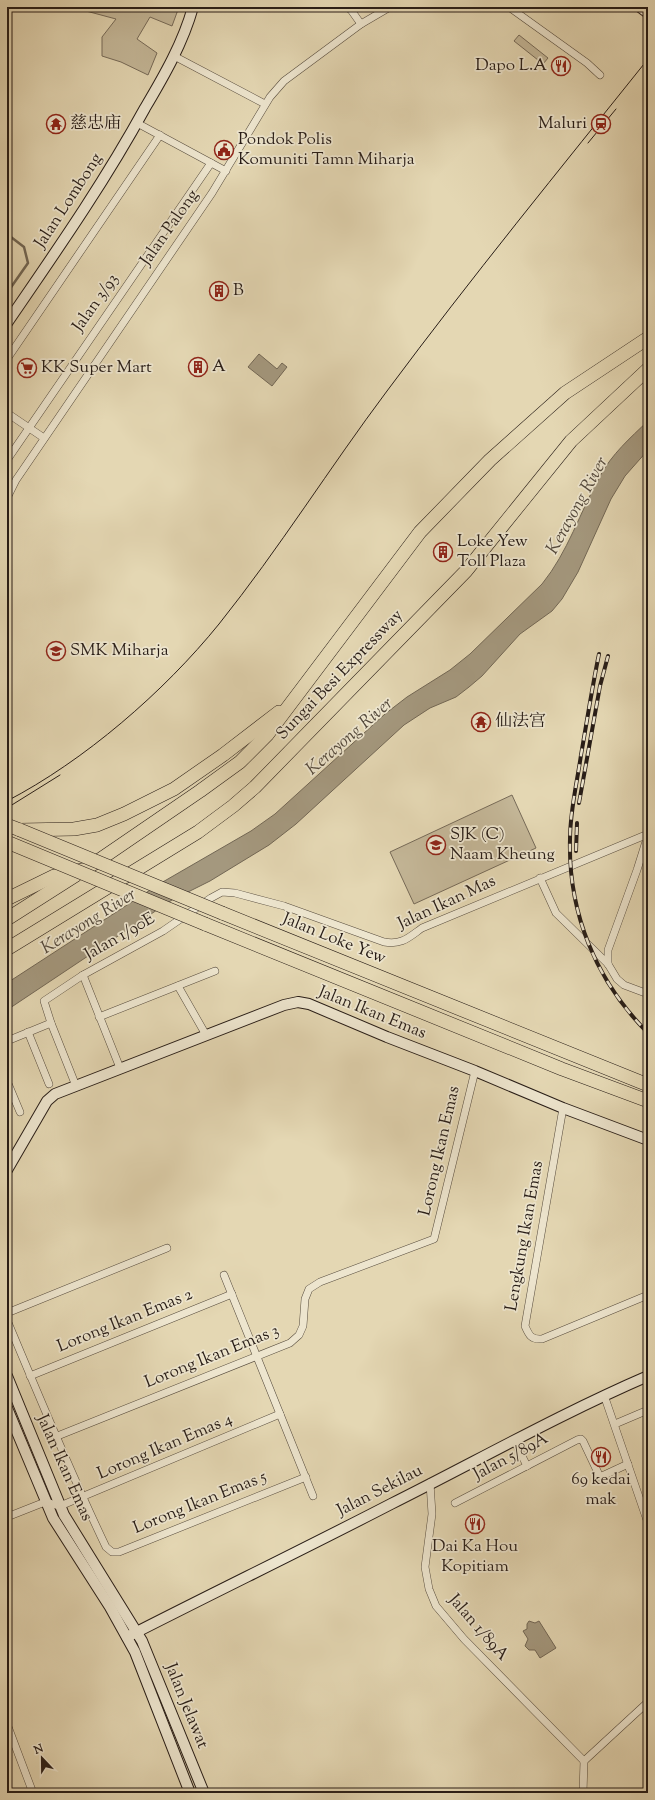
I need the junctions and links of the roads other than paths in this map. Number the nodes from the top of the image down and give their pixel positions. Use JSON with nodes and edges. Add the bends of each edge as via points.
{"nodes":[{"id":1,"x":193,"y":7,"type":"edge"},
{"id":2,"x":347,"y":7,"type":"edge"},
{"id":3,"x":390,"y":7,"type":"edge"},
{"id":4,"x":509,"y":7,"type":"edge"},
{"id":5,"x":640,"y":7,"type":"edge"},
{"id":6,"x":648,"y":13,"type":"edge"},
{"id":7,"x":361,"y":24,"type":"junction"},
{"id":8,"x":174,"y":56,"type":"junction"},
{"id":9,"x":600,"y":75,"type":"dead end"},
{"id":10,"x":265,"y":104,"type":"junction"},
{"id":11,"x":137,"y":123,"type":"junction"},
{"id":12,"x":160,"y":135,"type":"junction"},
{"id":13,"x":211,"y":163,"type":"junction"},
{"id":14,"x":226,"y":171,"type":"junction"},
{"id":15,"x":7,"y":323,"type":"edge"},
{"id":16,"x":646,"y":339,"type":"edge"},
{"id":17,"x":7,"y":359,"type":"edge"},
{"id":18,"x":648,"y":369,"type":"edge"},
{"id":19,"x":648,"y":377,"type":"edge"},
{"id":20,"x":631,"y":384,"type":"junction"},
{"id":21,"x":7,"y":413,"type":"edge"},
{"id":22,"x":29,"y":428,"type":"junction"},
{"id":23,"x":44,"y":438,"type":"junction"},
{"id":24,"x":7,"y":460,"type":"edge"},
{"id":25,"x":7,"y":498,"type":"edge"},
{"id":26,"x":293,"y":701,"type":"junction"},
{"id":27,"x":7,"y":825,"type":"edge"},
{"id":28,"x":20,"y":830,"type":"junction"},
{"id":29,"x":648,"y":835,"type":"edge"},
{"id":30,"x":7,"y":842,"type":"edge"},
{"id":31,"x":86,"y":869,"type":"junction"},
{"id":32,"x":540,"y":878,"type":"junction"},
{"id":33,"x":7,"y":898,"type":"edge"},
{"id":34,"x":7,"y":918,"type":"edge"},
{"id":35,"x":169,"y":925,"type":"joint"},
{"id":36,"x":7,"y":948,"type":"edge"},
{"id":37,"x":608,"y":964,"type":"junction"},
{"id":38,"x":215,"y":971,"type":"dead end"},
{"id":39,"x":83,"y":975,"type":"junction"},
{"id":40,"x":178,"y":986,"type":"junction"},
{"id":41,"x":648,"y":994,"type":"edge"},
{"id":42,"x":99,"y":1017,"type":"junction"},
{"id":43,"x":50,"y":1023,"type":"junction"},
{"id":44,"x":28,"y":1032,"type":"junction"},
{"id":45,"x":206,"y":1035,"type":"junction"},
{"id":46,"x":7,"y":1041,"type":"edge"},
{"id":47,"x":120,"y":1068,"type":"junction"},
{"id":48,"x":475,"y":1071,"type":"junction"},
{"id":49,"x":7,"y":1081,"type":"edge"},
{"id":50,"x":49,"y":1084,"type":"dead end"},
{"id":51,"x":648,"y":1085,"type":"edge"},
{"id":52,"x":76,"y":1086,"type":"junction"},
{"id":53,"x":648,"y":1101,"type":"edge"},
{"id":54,"x":563,"y":1108,"type":"junction"},
{"id":55,"x":20,"y":1112,"type":"dead end"},
{"id":56,"x":648,"y":1140,"type":"edge"},
{"id":57,"x":7,"y":1170,"type":"edge"},
{"id":58,"x":434,"y":1239,"type":"joint"},
{"id":59,"x":167,"y":1248,"type":"dead end"},
{"id":60,"x":224,"y":1275,"type":"dead end"},
{"id":61,"x":232,"y":1294,"type":"junction"},
{"id":62,"x":648,"y":1295,"type":"edge"},
{"id":63,"x":7,"y":1313,"type":"edge"},
{"id":64,"x":7,"y":1320,"type":"edge"},
{"id":65,"x":257,"y":1357,"type":"junction"},
{"id":66,"x":7,"y":1376,"type":"edge"},
{"id":67,"x":30,"y":1376,"type":"junction"},
{"id":68,"x":648,"y":1376,"type":"edge"},
{"id":69,"x":604,"y":1395,"type":"junction"},
{"id":70,"x":7,"y":1408,"type":"edge"},
{"id":71,"x":648,"y":1410,"type":"edge"},
{"id":72,"x":280,"y":1414,"type":"junction"},
{"id":73,"x":615,"y":1424,"type":"junction"},
{"id":74,"x":55,"y":1437,"type":"junction"},
{"id":75,"x":514,"y":1440,"type":"junction"},
{"id":76,"x":628,"y":1464,"type":"junction"},
{"id":77,"x":527,"y":1466,"type":"junction"},
{"id":78,"x":306,"y":1477,"type":"junction"},
{"id":79,"x":430,"y":1483,"type":"junction"},
{"id":80,"x":313,"y":1496,"type":"dead end"},
{"id":81,"x":82,"y":1497,"type":"junction"},
{"id":82,"x":45,"y":1502,"type":"junction"},
{"id":83,"x":455,"y":1503,"type":"dead end"},
{"id":84,"x":60,"y":1506,"type":"junction"},
{"id":85,"x":646,"y":1514,"type":"edge"},
{"id":86,"x":7,"y":1517,"type":"edge"},
{"id":87,"x":648,"y":1524,"type":"edge"},
{"id":88,"x":137,"y":1631,"type":"junction"},
{"id":89,"x":127,"y":1636,"type":"junction"},
{"id":90,"x":648,"y":1702,"type":"edge"},
{"id":91,"x":7,"y":1724,"type":"edge"},
{"id":92,"x":584,"y":1760,"type":"junction"},
{"id":93,"x":34,"y":1793,"type":"edge"},
{"id":94,"x":190,"y":1793,"type":"edge"},
{"id":95,"x":204,"y":1793,"type":"edge"},
{"id":96,"x":583,"y":1793,"type":"edge"}],
"edges":[{"from":1,"to":8,"type":"street","name":"Jalan Lombong","via":[[186,31]]},
{"from":2,"to":7,"type":"street"},
{"from":3,"to":7,"type":"street","name":"Jalan Palong"},
{"from":4,"to":9,"type":"street"},
{"from":5,"to":6,"type":"street"},
{"from":7,"to":10,"type":"street","name":"Jalan Palong","via":[[284,82]]},
{"from":8,"to":10,"type":"street"},
{"from":8,"to":11,"type":"street","name":"Jalan Lombong"},
{"from":10,"to":14,"type":"street","name":"Jalan Palong"},
{"from":11,"to":12,"type":"street"},
{"from":11,"to":15,"type":"street","name":"Jalan Lombong","via":[[101,185]]},
{"from":12,"to":13,"type":"street"},
{"from":12,"to":17,"type":"street"},
{"from":13,"to":14,"type":"street"},
{"from":13,"to":22,"type":"street","name":"Jalan 3/93"},
{"from":14,"to":23,"type":"street","name":"Jalan Palong"},
{"from":16,"to":26,"type":"highway","name":"Sungai Besi Expressway","via":[[565,392],[490,460],[425,526]]},
{"from":18,"to":20,"type":"highway","name":"Sungai Besi Expressway"},
{"from":19,"to":20,"type":"highway"},
{"from":20,"to":36,"type":"highway","name":"Sungai Besi Expressway","via":[[571,440],[466,571],[255,787],[198,832]]},
{"from":21,"to":22,"type":"street"},
{"from":22,"to":23,"type":"street"},
{"from":22,"to":24,"type":"street","name":"Jalan 3/93"},
{"from":23,"to":25,"type":"street","name":"Jalan Palong"},
{"from":26,"to":28,"type":"highway","via":[[223,756],[174,789],[124,814],[97,825],[74,829]]},
{"from":26,"to":31,"type":"highway","name":"Sungai Besi Expressway","via":[[267,735],[240,762]]},
{"from":27,"to":28,"type":"highway","name":"Jalan Loke Yew"},
{"from":28,"to":51,"type":"highway","name":"Jalan Loke Yew","bridge":true},
{"from":29,"to":32,"type":"street","name":"Jalan Ikan Mas"},
{"from":29,"to":37,"type":"street","via":[[608,950]]},
{"from":30,"to":53,"type":"highway","name":"Jalan Loke Yew","bridge":true,"via":[[556,1067]]},
{"from":31,"to":33,"type":"highway","name":"Sungai Besi Expressway","via":[[54,876]]},
{"from":31,"to":34,"type":"highway"},
{"from":32,"to":35,"type":"street","name":"Jalan Ikan Mas","via":[[422,928],[403,942],[393,944],[284,906],[235,892],[222,892]]},
{"from":32,"to":37,"type":"street","via":[[556,913]]},
{"from":35,"to":39,"type":"street","name":"Jalan 1/90E","via":[[163,931]]},
{"from":37,"to":41,"type":"street","via":[[624,986]]},
{"from":38,"to":40,"type":"street"},
{"from":39,"to":42,"type":"street","name":"Jalan 1/90E"},
{"from":39,"to":43,"type":"street","via":[[44,1000]]},
{"from":40,"to":42,"type":"street"},
{"from":40,"to":45,"type":"street"},
{"from":42,"to":47,"type":"street","name":"Jalan 1/90E"},
{"from":43,"to":44,"type":"street"},
{"from":43,"to":52,"type":"street"},
{"from":44,"to":46,"type":"street"},
{"from":44,"to":50,"type":"street"},
{"from":45,"to":47,"type":"street","name":"Jalan Ikan Emas"},
{"from":45,"to":48,"type":"street","name":"Jalan Ikan Emas","via":[[298,1002],[309,1004],[387,1038]]},
{"from":47,"to":52,"type":"street","name":"Jalan Ikan Emas"},
{"from":48,"to":54,"type":"street","name":"Jalan Ikan Emas"},
{"from":48,"to":58,"type":"street","name":"Lorong Ikan Emas"},
{"from":49,"to":55,"type":"street"},
{"from":52,"to":57,"type":"street","name":"Jalan Ikan Emas","via":[[55,1094],[48,1100]]},
{"from":54,"to":56,"type":"street","name":"Jalan Ikan Emas"},
{"from":54,"to":62,"type":"street","name":"Lengkung Ikan Emas","via":[[525,1326],[530,1336],[536,1340],[542,1339]]},
{"from":58,"to":65,"type":"street","name":"Lorong Ikan Emas 3","via":[[320,1282],[309,1289],[299,1335],[290,1343]]},
{"from":59,"to":63,"type":"street"},
{"from":60,"to":61,"type":"street"},
{"from":61,"to":65,"type":"street"},
{"from":61,"to":67,"type":"street","name":"Lorong Ikan Emas 2"},
{"from":64,"to":67,"type":"street"},
{"from":65,"to":72,"type":"street"},
{"from":65,"to":74,"type":"street","name":"Lorong Ikan Emas 3"},
{"from":66,"to":84,"type":"street","name":"Jalan Ikan Emas"},
{"from":67,"to":74,"type":"street"},
{"from":68,"to":69,"type":"street","name":"Jalan Sekilau"},
{"from":69,"to":73,"type":"street"},
{"from":69,"to":75,"type":"street","name":"Jalan Sekilau"},
{"from":70,"to":82,"type":"street","name":"Jalan Ikan Emas"},
{"from":71,"to":73,"type":"street"},
{"from":72,"to":78,"type":"street"},
{"from":72,"to":81,"type":"street","name":"Lorong Ikan Emas 4"},
{"from":73,"to":76,"type":"street"},
{"from":74,"to":81,"type":"street"},
{"from":75,"to":77,"type":"street"},
{"from":75,"to":79,"type":"street","name":"Jalan Sekilau"},
{"from":76,"to":77,"type":"street","name":"Jalan 5/89A","via":[[600,1476],[581,1439]]},
{"from":76,"to":85,"type":"street"},
{"from":77,"to":83,"type":"street","name":"Jalan 5/89A"},
{"from":78,"to":80,"type":"street"},
{"from":78,"to":81,"type":"street","name":"Lorong Ikan Emas 5","via":[[119,1552],[112,1552],[106,1547]]},
{"from":79,"to":88,"type":"street","name":"Jalan Sekilau"},
{"from":79,"to":92,"type":"street","name":"Jalan 1/89A","via":[[432,1514],[425,1567],[429,1589],[436,1606],[464,1639]]},
{"from":81,"to":84,"type":"street","name":"Lorong Ikan Emas 4"},
{"from":82,"to":84,"type":"street"},
{"from":82,"to":86,"type":"street"},
{"from":82,"to":89,"type":"street","name":"Jalan Ikan Emas"},
{"from":84,"to":88,"type":"street","name":"Jalan Ikan Emas"},
{"from":85,"to":87,"type":"street"},
{"from":88,"to":89,"type":"street","name":"Jalan Sekilau"},
{"from":88,"to":95,"type":"street","name":"Jalan Jelawat"},
{"from":89,"to":94,"type":"street","name":"Jalan Jelawat"},
{"from":90,"to":92,"type":"street"},
{"from":91,"to":93,"type":"street"},
{"from":92,"to":96,"type":"street"}]}
